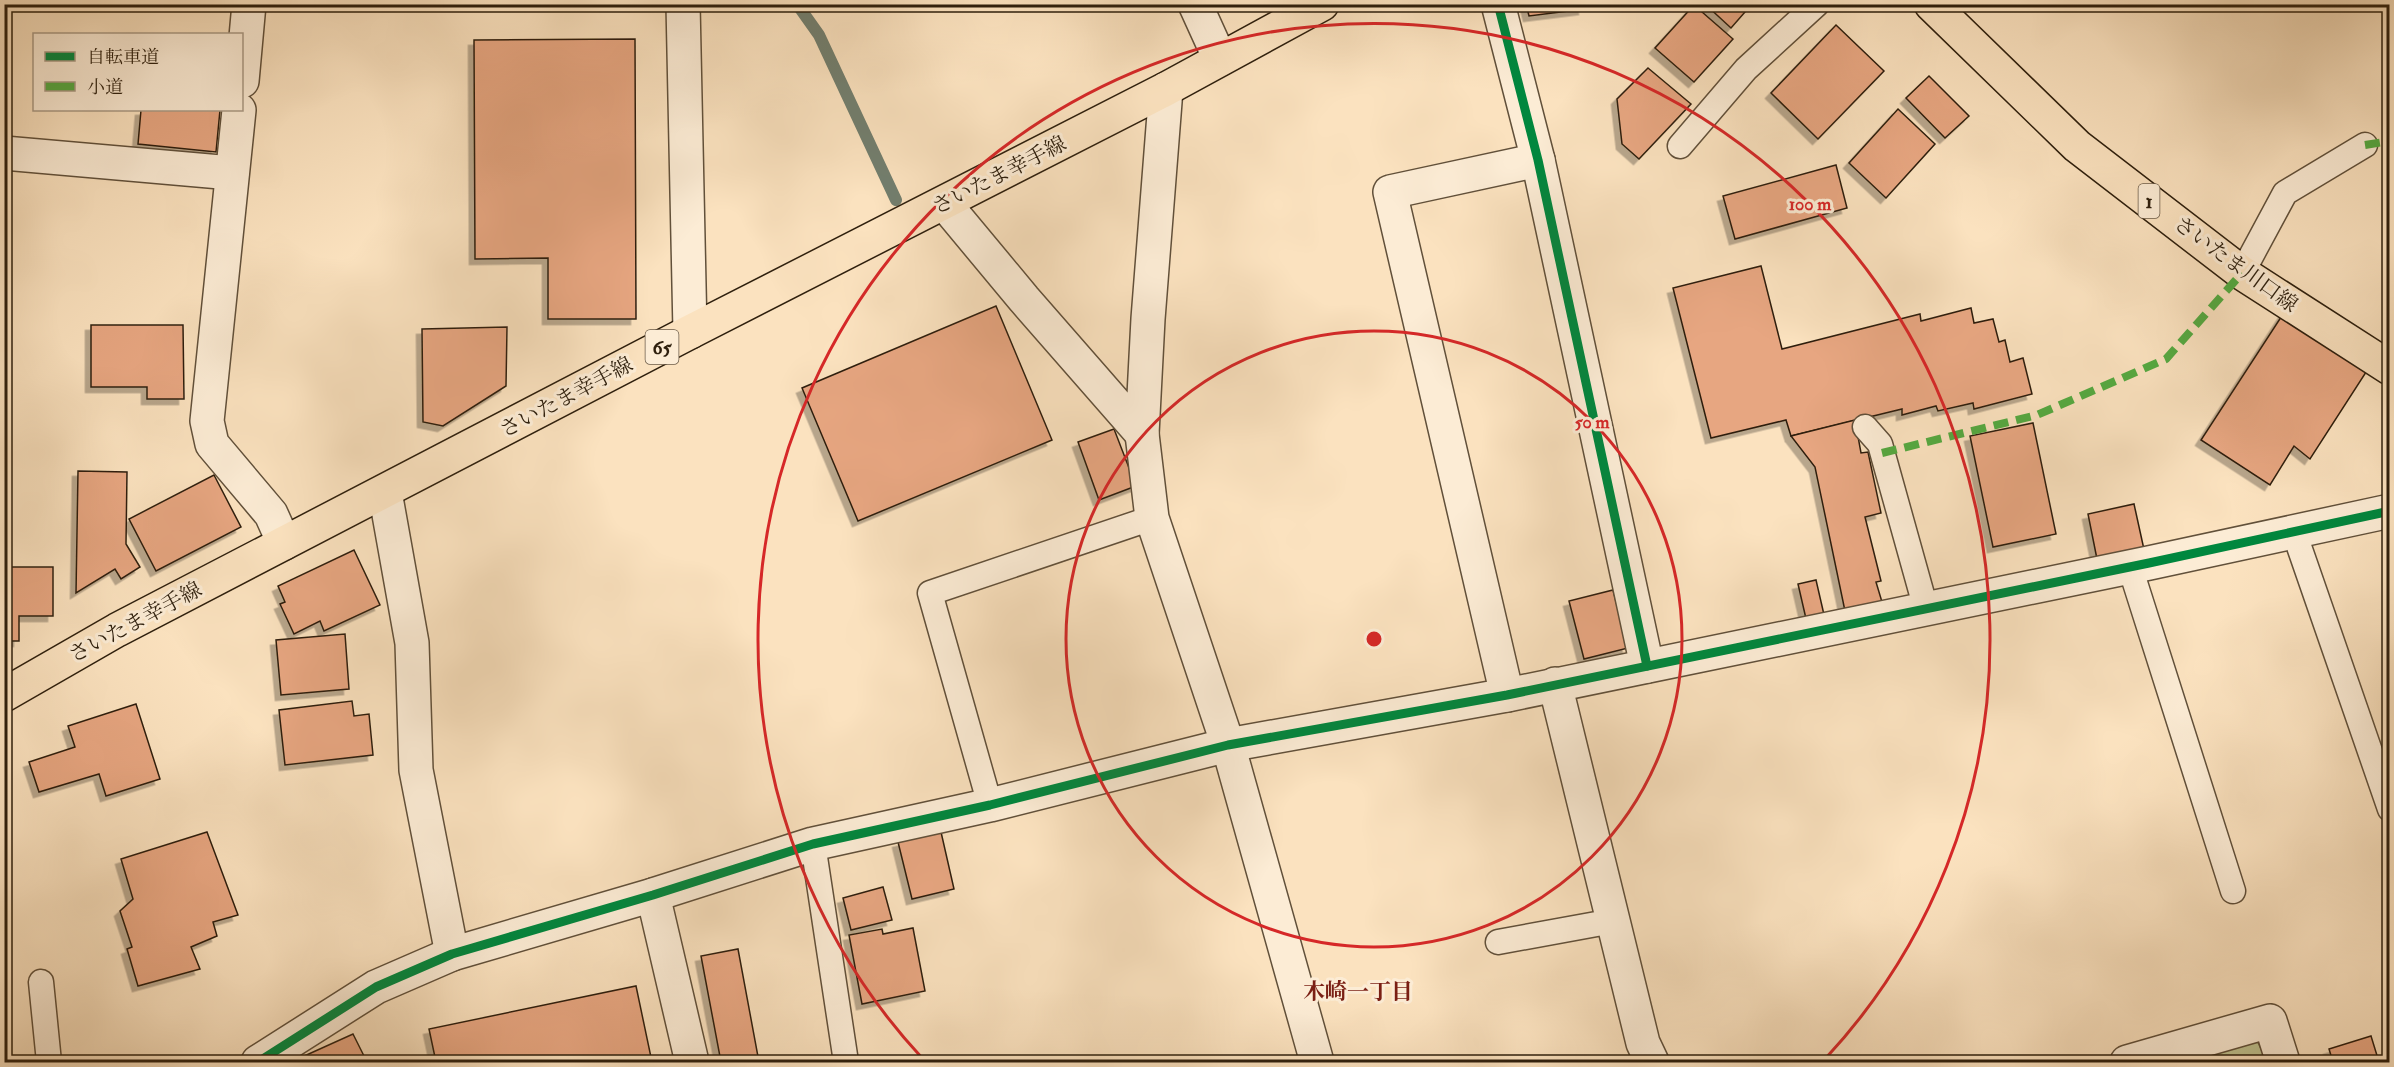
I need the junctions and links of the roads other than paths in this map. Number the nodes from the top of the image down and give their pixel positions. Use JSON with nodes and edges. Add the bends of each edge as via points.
{"nodes":[{"id":1,"x":249,"y":4,"type":"edge"},
{"id":2,"x":683,"y":4,"type":"edge"},
{"id":3,"x":1195,"y":4,"type":"edge"},
{"id":4,"x":1322,"y":4,"type":"edge"},
{"id":5,"x":1498,"y":4,"type":"edge"},
{"id":6,"x":1817,"y":4,"type":"edge"},
{"id":7,"x":1931,"y":4,"type":"edge"},
{"id":8,"x":1220,"y":59,"type":"junction"},
{"id":9,"x":243,"y":70,"type":"edge"},
{"id":10,"x":1166,"y":89,"type":"junction"},
{"id":11,"x":239,"y":111,"type":"edge"},
{"id":12,"x":2365,"y":145,"type":"dead end"},
{"id":13,"x":1680,"y":146,"type":"dead end"},
{"id":14,"x":4,"y":153,"type":"edge"},
{"id":15,"x":1538,"y":160,"type":"junction"},
{"id":16,"x":232,"y":173,"type":"junction"},
{"id":17,"x":945,"y":204,"type":"junction"},
{"id":18,"x":2242,"y":273,"type":"junction"},
{"id":19,"x":690,"y":332,"type":"junction"},
{"id":20,"x":2390,"y":368,"type":"edge"},
{"id":21,"x":1865,"y":427,"type":"dead end"},
{"id":22,"x":1142,"y":434,"type":"junction"},
{"id":23,"x":385,"y":492,"type":"junction"},
{"id":24,"x":2390,"y":512,"type":"edge"},
{"id":25,"x":1152,"y":518,"type":"junction"},
{"id":26,"x":2294,"y":532,"type":"junction"},
{"id":27,"x":284,"y":543,"type":"junction"},
{"id":28,"x":2130,"y":567,"type":"junction"},
{"id":29,"x":1926,"y":609,"type":"junction"},
{"id":30,"x":1647,"y":666,"type":"junction"},
{"id":31,"x":1555,"y":684,"type":"junction"},
{"id":32,"x":1507,"y":694,"type":"junction"},
{"id":33,"x":4,"y":695,"type":"edge"},
{"id":34,"x":1228,"y":745,"type":"junction"},
{"id":35,"x":990,"y":805,"type":"junction"},
{"id":36,"x":2390,"y":809,"type":"edge"},
{"id":37,"x":813,"y":844,"type":"junction"},
{"id":38,"x":2234,"y":891,"type":"dead end"},
{"id":39,"x":653,"y":895,"type":"junction"},
{"id":40,"x":1613,"y":921,"type":"junction"},
{"id":41,"x":1497,"y":942,"type":"dead end"},
{"id":42,"x":452,"y":954,"type":"junction"},
{"id":43,"x":41,"y":982,"type":"dead end"},
{"id":44,"x":49,"y":1062,"type":"edge"},
{"id":45,"x":258,"y":1062,"type":"edge"},
{"id":46,"x":692,"y":1062,"type":"edge"},
{"id":47,"x":846,"y":1062,"type":"edge"},
{"id":48,"x":1317,"y":1062,"type":"edge"},
{"id":49,"x":1652,"y":1062,"type":"edge"},
{"id":50,"x":2127,"y":1062,"type":"edge"},
{"id":51,"x":2283,"y":1062,"type":"edge"}],
"edges":[{"from":1,"to":9,"type":"street"},
{"from":2,"to":19,"type":"street"},
{"from":3,"to":8,"type":"street"},
{"from":4,"to":8,"type":"main road","name":"さいたま幸手線","number":"65"},
{"from":5,"to":15,"type":"street"},
{"from":6,"to":13,"type":"lane","via":[[1746,69]]},
{"from":7,"to":18,"type":"main road","name":"さいたま川口線","number":"1","via":[[2077,146]]},
{"from":8,"to":10,"type":"main road","name":"さいたま幸手線","number":"65"},
{"from":10,"to":17,"type":"main road","name":"さいたま幸手線","number":"65"},
{"from":10,"to":22,"type":"street"},
{"from":11,"to":16,"type":"street"},
{"from":12,"to":18,"type":"lane","via":[[2285,193]]},
{"from":14,"to":16,"type":"street"},
{"from":15,"to":30,"type":"street"},
{"from":15,"to":32,"type":"street","via":[[1390,192]]},
{"from":16,"to":27,"type":"street","via":[[207,421],[212,444],[272,514]]},
{"from":17,"to":19,"type":"main road","name":"さいたま幸手線","number":"65"},
{"from":17,"to":22,"type":"street"},
{"from":18,"to":20,"type":"main road","name":"さいたま川口線","number":"1"},
{"from":19,"to":23,"type":"main road","name":"さいたま幸手線","number":"65"},
{"from":21,"to":29,"type":"lane","via":[[1880,444]]},
{"from":22,"to":25,"type":"street"},
{"from":23,"to":27,"type":"main road","name":"さいたま幸手線","number":"65"},
{"from":23,"to":42,"type":"street","via":[[412,643],[416,770]]},
{"from":24,"to":26,"type":"street"},
{"from":25,"to":34,"type":"street"},
{"from":25,"to":35,"type":"lane","via":[[930,593]]},
{"from":26,"to":28,"type":"street"},
{"from":26,"to":36,"type":"lane"},
{"from":27,"to":33,"type":"main road","name":"さいたま幸手線","number":"65","via":[[117,630]]},
{"from":28,"to":29,"type":"street"},
{"from":28,"to":38,"type":"lane"},
{"from":29,"to":30,"type":"street"},
{"from":30,"to":31,"type":"street"},
{"from":31,"to":32,"type":"street"},
{"from":31,"to":40,"type":"street"},
{"from":32,"to":34,"type":"street"},
{"from":34,"to":35,"type":"street"},
{"from":34,"to":48,"type":"street"},
{"from":35,"to":37,"type":"street"},
{"from":37,"to":39,"type":"street"},
{"from":37,"to":47,"type":"lane"},
{"from":39,"to":42,"type":"street"},
{"from":39,"to":46,"type":"street"},
{"from":40,"to":41,"type":"lane"},
{"from":40,"to":49,"type":"street","via":[[1643,1043]]},
{"from":42,"to":45,"type":"street","via":[[376,987]]},
{"from":43,"to":44,"type":"lane"},
{"from":50,"to":51,"type":"street","via":[[2270,1021]]}]}
